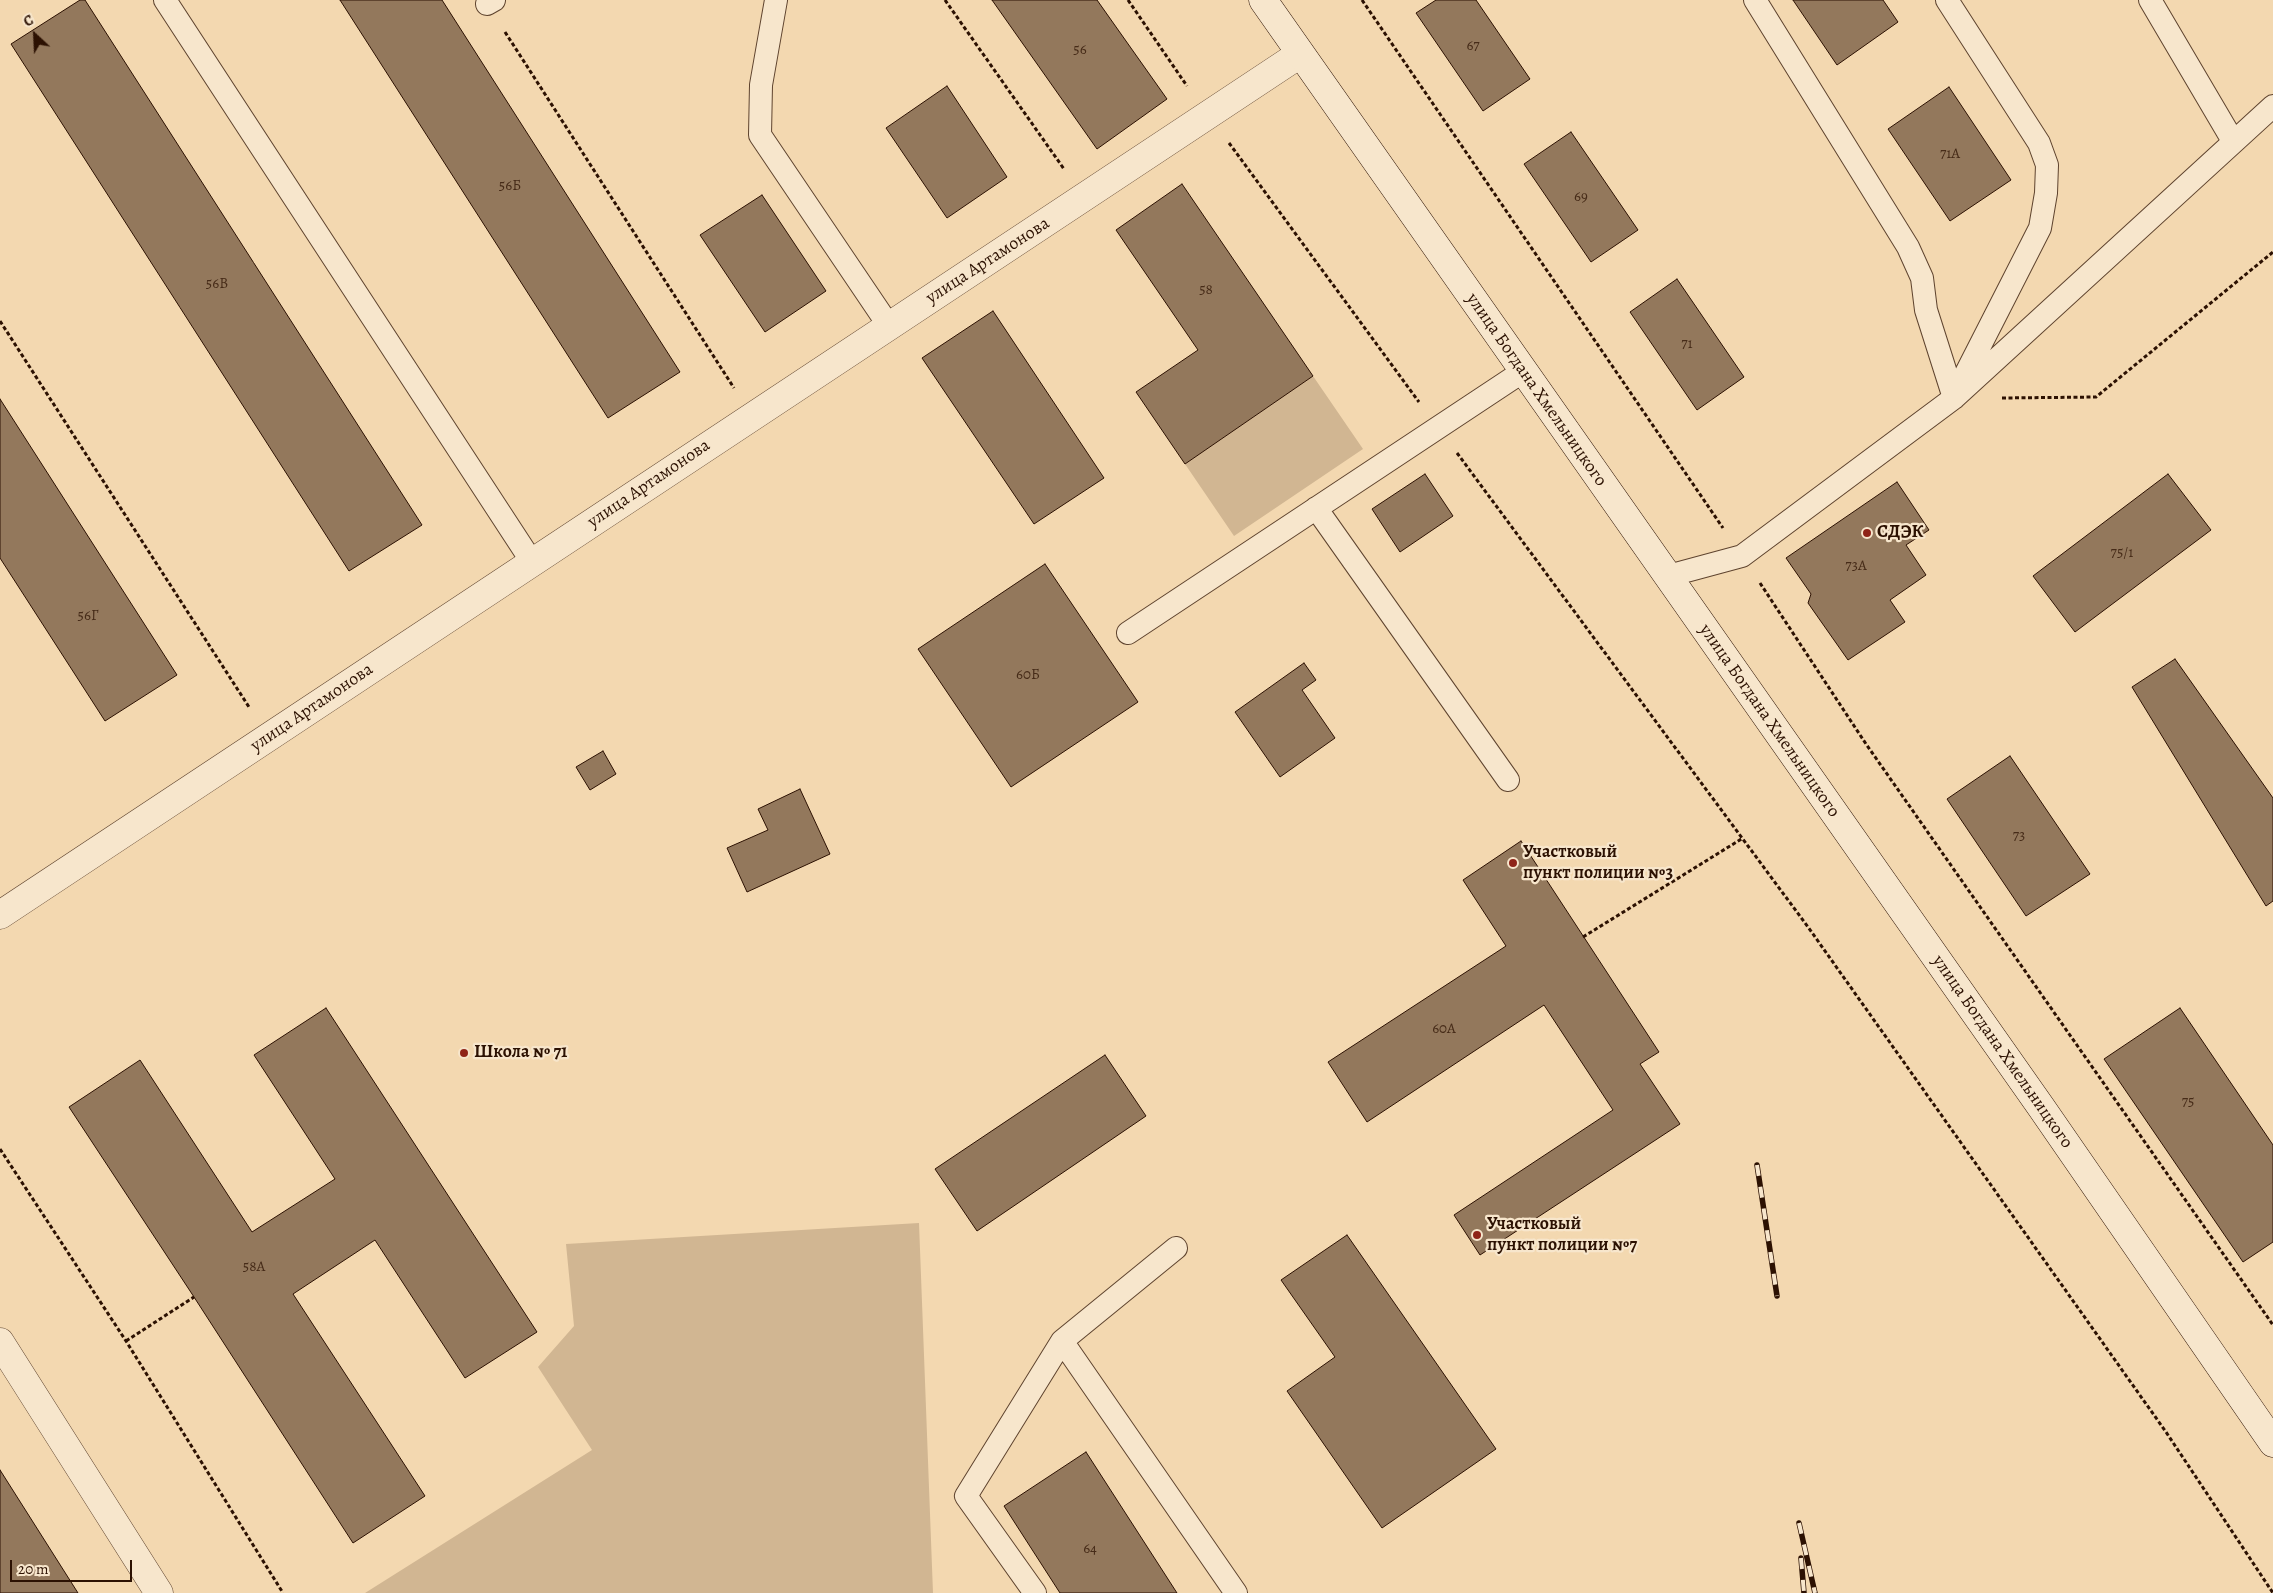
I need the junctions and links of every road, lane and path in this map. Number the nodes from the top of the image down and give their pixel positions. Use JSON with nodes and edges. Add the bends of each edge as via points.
{"nodes":[{"id":1,"x":165,"y":0,"type":"edge"},
{"id":2,"x":776,"y":0,"type":"edge"},
{"id":3,"x":945,"y":0,"type":"edge"},
{"id":4,"x":1128,"y":0,"type":"edge"},
{"id":5,"x":1263,"y":0,"type":"edge"},
{"id":6,"x":1362,"y":0,"type":"edge"},
{"id":7,"x":1755,"y":0,"type":"edge"},
{"id":8,"x":1947,"y":0,"type":"edge"},
{"id":9,"x":2150,"y":0,"type":"edge"},
{"id":10,"x":490,"y":2,"type":"edge"},
{"id":11,"x":1300,"y":54,"type":"junction"},
{"id":12,"x":2273,"y":106,"type":"edge"},
{"id":13,"x":1207,"y":114,"type":"junction"},
{"id":14,"x":2233,"y":141,"type":"junction"},
{"id":15,"x":1084,"y":198,"type":"junction"},
{"id":16,"x":2273,"y":252,"type":"edge"},
{"id":17,"x":0,"y":321,"type":"edge"},
{"id":18,"x":888,"y":326,"type":"junction"},
{"id":19,"x":1522,"y":372,"type":"junction"},
{"id":20,"x":1954,"y":398,"type":"junction"},
{"id":21,"x":752,"y":416,"type":"junction"},
{"id":22,"x":1438,"y":426,"type":"junction"},
{"id":23,"x":1316,"y":508,"type":"junction"},
{"id":24,"x":1742,"y":556,"type":"junction"},
{"id":25,"x":532,"y":562,"type":"junction"},
{"id":26,"x":1668,"y":576,"type":"junction"},
{"id":27,"x":1128,"y":633,"type":"dead end"},
{"id":28,"x":268,"y":737,"type":"junction"},
{"id":29,"x":1508,"y":780,"type":"dead end"},
{"id":30,"x":1743,"y":838,"type":"junction"},
{"id":31,"x":0,"y":915,"type":"edge"},
{"id":32,"x":1584,"y":937,"type":"dead end"},
{"id":33,"x":0,"y":1149,"type":"edge"},
{"id":34,"x":1176,"y":1248,"type":"dead end"},
{"id":35,"x":194,"y":1297,"type":"dead end"},
{"id":36,"x":2273,"y":1325,"type":"edge"},
{"id":37,"x":126,"y":1341,"type":"junction"},
{"id":38,"x":1062,"y":1341,"type":"junction"},
{"id":39,"x":0,"y":1342,"type":"edge"},
{"id":40,"x":2273,"y":1444,"type":"edge"},
{"id":41,"x":159,"y":1593,"type":"edge"},
{"id":42,"x":284,"y":1593,"type":"edge"},
{"id":43,"x":1035,"y":1593,"type":"edge"},
{"id":44,"x":1236,"y":1593,"type":"edge"},
{"id":45,"x":2273,"y":1593,"type":"edge"}],
"edges":[{"from":1,"to":25,"type":"lane"},
{"from":2,"to":18,"type":"lane","via":[[760,86],[760,135]]},
{"from":3,"to":15,"type":"path"},
{"from":4,"to":13,"type":"path"},
{"from":5,"to":11,"type":"street","name":"улица Богдана Хмельницкого"},
{"from":6,"to":24,"type":"path"},
{"from":7,"to":20,"type":"lane","via":[[1908,247],[1922,278],[1926,310]]},
{"from":8,"to":20,"type":"lane","via":[[2039,143],[2047,165],[2040,228]]},
{"from":9,"to":14,"type":"lane"},
{"from":10,"to":21,"type":"path"},
{"from":11,"to":13,"type":"street","name":"улица Артамонова"},
{"from":11,"to":19,"type":"street","name":"улица Богдана Хмельницкого"},
{"from":12,"to":14,"type":"lane"},
{"from":13,"to":15,"type":"street","name":"улица Артамонова"},
{"from":13,"to":22,"type":"path"},
{"from":14,"to":20,"type":"lane"},
{"from":15,"to":18,"type":"street","name":"улица Артамонова"},
{"from":16,"to":20,"type":"path","via":[[2096,397]]},
{"from":17,"to":28,"type":"path"},
{"from":18,"to":21,"type":"street","name":"улица Артамонова"},
{"from":19,"to":22,"type":"lane"},
{"from":19,"to":26,"type":"street","name":"улица Богдана Хмельницкого"},
{"from":20,"to":24,"type":"lane"},
{"from":21,"to":25,"type":"street","name":"улица Артамонова"},
{"from":22,"to":23,"type":"lane"},
{"from":22,"to":30,"type":"path"},
{"from":23,"to":27,"type":"lane"},
{"from":23,"to":29,"type":"lane"},
{"from":24,"to":26,"type":"lane"},
{"from":24,"to":36,"type":"path","via":[[1866,744]]},
{"from":25,"to":28,"type":"street","name":"улица Артамонова"},
{"from":26,"to":40,"type":"street","name":"улица Богдана Хмельницкого","via":[[2047,1115]]},
{"from":28,"to":31,"type":"street","name":"улица Артамонова"},
{"from":30,"to":32,"type":"path"},
{"from":30,"to":45,"type":"path","via":[[2166,1432]]},
{"from":33,"to":37,"type":"path"},
{"from":34,"to":38,"type":"lane"},
{"from":35,"to":37,"type":"path"},
{"from":37,"to":42,"type":"path"},
{"from":38,"to":43,"type":"lane","via":[[966,1496]]},
{"from":38,"to":44,"type":"lane"},
{"from":39,"to":41,"type":"street"}]}
